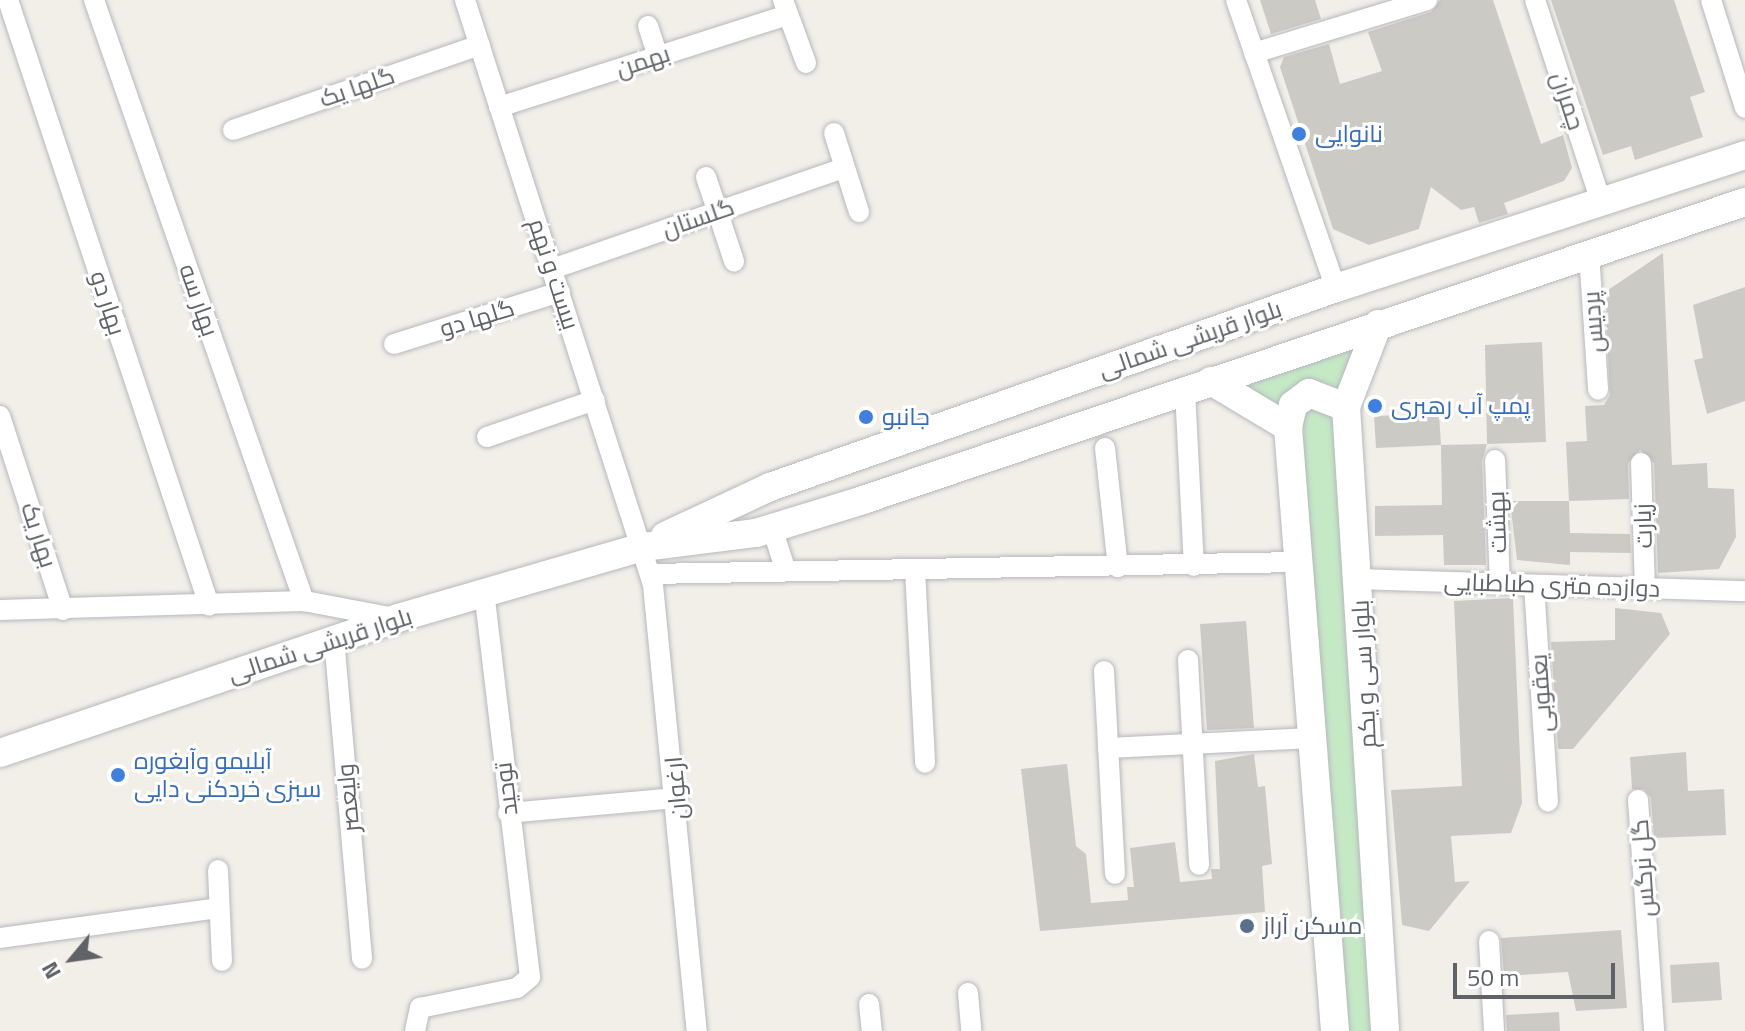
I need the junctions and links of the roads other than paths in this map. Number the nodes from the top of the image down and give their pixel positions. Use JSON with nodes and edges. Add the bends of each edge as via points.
{"nodes":[{"id":1,"x":8,"y":0,"type":"edge"},
{"id":2,"x":94,"y":0,"type":"edge"},
{"id":3,"x":465,"y":0,"type":"edge"},
{"id":4,"x":1236,"y":0,"type":"edge"},
{"id":5,"x":1427,"y":0,"type":"edge"},
{"id":6,"x":1535,"y":0,"type":"edge"},
{"id":7,"x":1711,"y":0,"type":"edge"},
{"id":8,"x":785,"y":7,"type":"edge"},
{"id":9,"x":648,"y":26,"type":"dead end"},
{"id":10,"x":480,"y":45,"type":"junction"},
{"id":11,"x":1254,"y":53,"type":"junction"},
{"id":12,"x":658,"y":56,"type":"junction"},
{"id":13,"x":806,"y":63,"type":"dead end"},
{"id":14,"x":499,"y":107,"type":"junction"},
{"id":15,"x":1745,"y":108,"type":"edge"},
{"id":16,"x":233,"y":130,"type":"dead end"},
{"id":17,"x":834,"y":133,"type":"dead end"},
{"id":18,"x":1745,"y":155,"type":"edge"},
{"id":19,"x":844,"y":168,"type":"junction"},
{"id":20,"x":706,"y":177,"type":"dead end"},
{"id":21,"x":1601,"y":202,"type":"junction"},
{"id":22,"x":1745,"y":202,"type":"edge"},
{"id":23,"x":718,"y":211,"type":"junction"},
{"id":24,"x":859,"y":212,"type":"dead end"},
{"id":25,"x":1589,"y":253,"type":"junction"},
{"id":26,"x":734,"y":261,"type":"dead end"},
{"id":27,"x":552,"y":269,"type":"junction"},
{"id":28,"x":1336,"y":288,"type":"junction"},
{"id":29,"x":560,"y":292,"type":"junction"},
{"id":30,"x":1378,"y":324,"type":"junction"},
{"id":31,"x":394,"y":344,"type":"dead end"},
{"id":32,"x":1198,"y":385,"type":"junction"},
{"id":33,"x":1598,"y":390,"type":"dead end"},
{"id":34,"x":595,"y":400,"type":"junction"},
{"id":35,"x":1346,"y":407,"type":"junction"},
{"id":36,"x":0,"y":416,"type":"edge"},
{"id":37,"x":1288,"y":427,"type":"junction"},
{"id":38,"x":487,"y":437,"type":"dead end"},
{"id":39,"x":1105,"y":448,"type":"dead end"},
{"id":40,"x":1495,"y":460,"type":"dead end"},
{"id":41,"x":1641,"y":463,"type":"dead end"},
{"id":42,"x":759,"y":491,"type":"junction"},
{"id":43,"x":772,"y":528,"type":"junction"},
{"id":44,"x":646,"y":561,"type":"junction"},
{"id":45,"x":1298,"y":562,"type":"junction"},
{"id":46,"x":1194,"y":566,"type":"junction"},
{"id":47,"x":1118,"y":567,"type":"junction"},
{"id":48,"x":915,"y":570,"type":"junction"},
{"id":49,"x":786,"y":571,"type":"junction"},
{"id":50,"x":1358,"y":579,"type":"junction"},
{"id":51,"x":1500,"y":583,"type":"junction"},
{"id":52,"x":1534,"y":585,"type":"junction"},
{"id":53,"x":1741,"y":586,"type":"edge"},
{"id":54,"x":1645,"y":588,"type":"junction"},
{"id":55,"x":484,"y":593,"type":"junction"},
{"id":56,"x":304,"y":601,"type":"junction"},
{"id":57,"x":209,"y":605,"type":"junction"},
{"id":58,"x":0,"y":610,"type":"edge"},
{"id":59,"x":63,"y":610,"type":"junction"},
{"id":60,"x":398,"y":618,"type":"junction"},
{"id":61,"x":334,"y":638,"type":"junction"},
{"id":62,"x":1188,"y":660,"type":"dead end"},
{"id":63,"x":1104,"y":671,"type":"dead end"},
{"id":64,"x":1312,"y":738,"type":"junction"},
{"id":65,"x":1192,"y":744,"type":"junction"},
{"id":66,"x":1108,"y":748,"type":"junction"},
{"id":67,"x":0,"y":753,"type":"edge"},
{"id":68,"x":925,"y":763,"type":"dead end"},
{"id":69,"x":677,"y":798,"type":"junction"},
{"id":70,"x":1638,"y":800,"type":"dead end"},
{"id":71,"x":1548,"y":802,"type":"dead end"},
{"id":72,"x":508,"y":813,"type":"junction"},
{"id":73,"x":1199,"y":865,"type":"dead end"},
{"id":74,"x":218,"y":870,"type":"dead end"},
{"id":75,"x":1115,"y":874,"type":"dead end"},
{"id":76,"x":219,"y":908,"type":"junction"},
{"id":77,"x":0,"y":938,"type":"edge"},
{"id":78,"x":1489,"y":941,"type":"dead end"},
{"id":79,"x":362,"y":959,"type":"dead end"},
{"id":80,"x":222,"y":961,"type":"dead end"},
{"id":81,"x":968,"y":993,"type":"dead end"},
{"id":82,"x":869,"y":1004,"type":"dead end"},
{"id":83,"x":415,"y":1031,"type":"edge"},
{"id":84,"x":697,"y":1031,"type":"edge"},
{"id":85,"x":872,"y":1031,"type":"edge"},
{"id":86,"x":971,"y":1031,"type":"edge"},
{"id":87,"x":1335,"y":1031,"type":"edge"},
{"id":88,"x":1385,"y":1031,"type":"edge"},
{"id":89,"x":1494,"y":1031,"type":"edge"},
{"id":90,"x":1654,"y":1031,"type":"edge"}],
"edges":[{"from":1,"to":57,"type":"street","name":"بهار دو"},
{"from":2,"to":56,"type":"street","name":"بهار سه"},
{"from":3,"to":10,"type":"street","name":"بیست و نهم"},
{"from":4,"to":11,"type":"street"},
{"from":5,"to":11,"type":"street"},
{"from":6,"to":21,"type":"street","name":"چمران"},
{"from":7,"to":15,"type":"street"},
{"from":8,"to":12,"type":"street","name":"بهمن"},
{"from":8,"to":13,"type":"street"},
{"from":9,"to":12,"type":"street"},
{"from":10,"to":14,"type":"street","name":"بیست و نهم"},
{"from":10,"to":16,"type":"street","name":"گلها یک"},
{"from":11,"to":28,"type":"street"},
{"from":12,"to":14,"type":"street","name":"بهمن"},
{"from":14,"to":27,"type":"street","name":"بیست و نهم"},
{"from":17,"to":19,"type":"street"},
{"from":18,"to":21,"type":"main road","name":"بلوار قریشی شمالی"},
{"from":19,"to":23,"type":"street","name":"گلستان"},
{"from":19,"to":24,"type":"street"},
{"from":20,"to":23,"type":"street"},
{"from":21,"to":28,"type":"main road","name":"بلوار قریشی شمالی"},
{"from":22,"to":25,"type":"main road","name":"بلوار قریشی شمالی"},
{"from":23,"to":26,"type":"street"},
{"from":23,"to":27,"type":"street","name":"گلستان"},
{"from":25,"to":30,"type":"main road","name":"بلوار قریشی شمالی"},
{"from":25,"to":33,"type":"street","name":"پردیس"},
{"from":27,"to":29,"type":"street","name":"بیست و نهم"},
{"from":28,"to":42,"type":"main road","name":"بلوار قریشی شمالی"},
{"from":29,"to":31,"type":"street","name":"گلها دو"},
{"from":29,"to":34,"type":"street","name":"بیست و نهم"},
{"from":30,"to":32,"type":"main road","name":"بلوار قریشی شمالی"},
{"from":30,"to":35,"type":"main road","name":"بلوار سی و یکم"},
{"from":32,"to":37,"type":"main road"},
{"from":32,"to":43,"type":"main road","name":"بلوار قریشی شمالی"},
{"from":32,"to":46,"type":"street"},
{"from":34,"to":38,"type":"street"},
{"from":34,"to":44,"type":"street","name":"بیست و نهم"},
{"from":35,"to":37,"type":"main road","via":[[1309,393],[1293,405]]},
{"from":35,"to":50,"type":"main road","name":"بلوار سی و یکم"},
{"from":36,"to":59,"type":"street","name":"بهار یک"},
{"from":37,"to":45,"type":"main road"},
{"from":39,"to":47,"type":"street"},
{"from":40,"to":51,"type":"street","name":"بهشت"},
{"from":41,"to":54,"type":"street","name":"زیارت"},
{"from":42,"to":43,"type":"main road","via":[[755,514]]},
{"from":42,"to":44,"type":"main road","name":"بلوار قریشی شمالی"},
{"from":43,"to":44,"type":"main road","name":"بلوار قریشی شمالی"},
{"from":43,"to":49,"type":"street"},
{"from":44,"to":49,"type":"street"},
{"from":44,"to":55,"type":"main road","name":"بلوار قریشی شمالی"},
{"from":44,"to":69,"type":"street","name":"ارغوان"},
{"from":45,"to":46,"type":"street"},
{"from":45,"to":64,"type":"main road"},
{"from":46,"to":47,"type":"street"},
{"from":47,"to":48,"type":"street"},
{"from":48,"to":49,"type":"street"},
{"from":48,"to":68,"type":"street"},
{"from":50,"to":51,"type":"street","name":"دوازده متری طباطبایی"},
{"from":50,"to":88,"type":"main road","name":"بلوار سی و یکم"},
{"from":51,"to":52,"type":"street","name":"دوازده متری طباطبایی"},
{"from":52,"to":54,"type":"street","name":"دوازده متری طباطبایی"},
{"from":52,"to":71,"type":"street","name":"یعقوبی"},
{"from":53,"to":54,"type":"street","name":"دوازده متری طباطبایی"},
{"from":55,"to":60,"type":"main road","name":"بلوار قریشی شمالی"},
{"from":55,"to":72,"type":"street","name":"توحید"},
{"from":56,"to":57,"type":"street"},
{"from":56,"to":60,"type":"street"},
{"from":57,"to":59,"type":"street"},
{"from":58,"to":59,"type":"street"},
{"from":60,"to":61,"type":"main road","name":"بلوار قریشی شمالی"},
{"from":61,"to":67,"type":"main road","name":"بلوار قریشی شمالی"},
{"from":61,"to":79,"type":"street","name":"ولیعصر"},
{"from":62,"to":65,"type":"street"},
{"from":63,"to":66,"type":"street"},
{"from":64,"to":65,"type":"street"},
{"from":64,"to":87,"type":"main road"},
{"from":65,"to":66,"type":"street"},
{"from":65,"to":73,"type":"street"},
{"from":66,"to":75,"type":"street"},
{"from":69,"to":72,"type":"street"},
{"from":69,"to":84,"type":"street","name":"ارغوان"},
{"from":70,"to":90,"type":"street","name":"گل نرگس"},
{"from":72,"to":83,"type":"street","name":"توحید","via":[[527,983],[420,1008]]},
{"from":74,"to":76,"type":"street"},
{"from":76,"to":77,"type":"street"},
{"from":76,"to":80,"type":"street"},
{"from":78,"to":89,"type":"street"},
{"from":81,"to":86,"type":"street"},
{"from":82,"to":85,"type":"street"}]}
